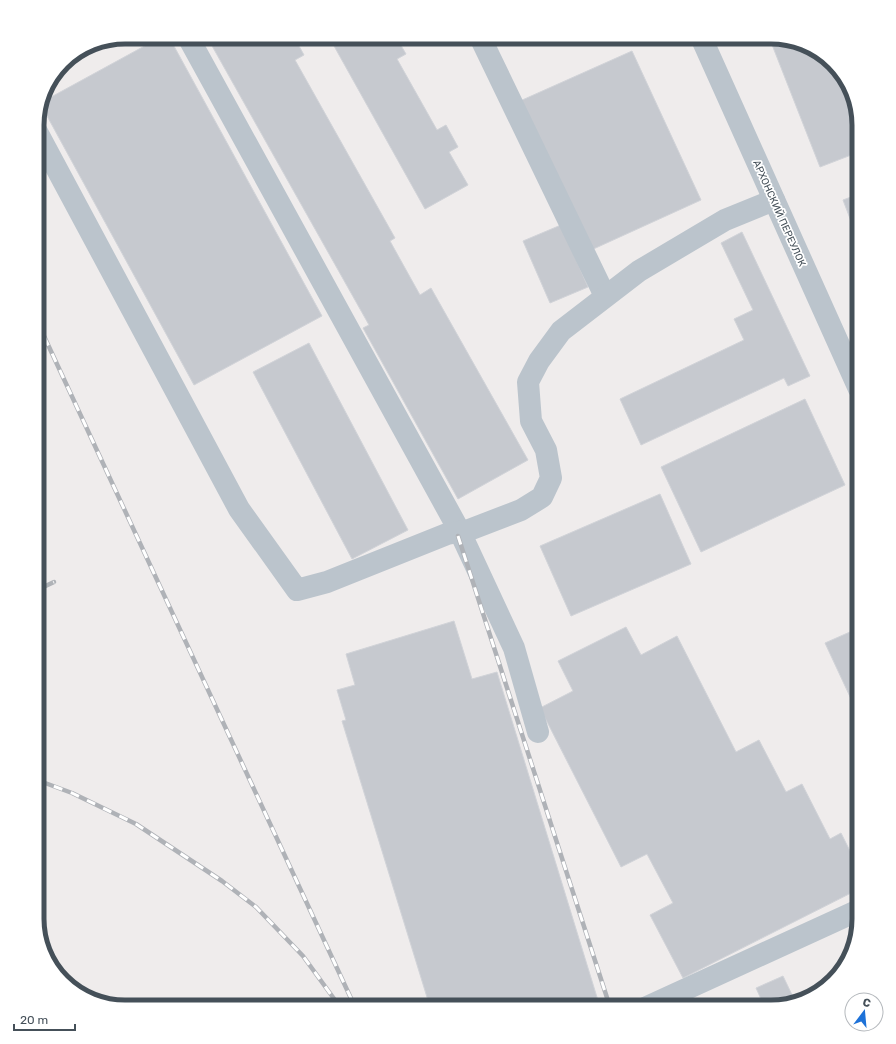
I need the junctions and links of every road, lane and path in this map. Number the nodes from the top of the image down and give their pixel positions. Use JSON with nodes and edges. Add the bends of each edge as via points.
{"nodes":[{"id":1,"x":192,"y":44,"type":"edge"},
{"id":2,"x":483,"y":44,"type":"edge"},
{"id":3,"x":704,"y":44,"type":"edge"},
{"id":4,"x":44,"y":145,"type":"edge"},
{"id":5,"x":774,"y":200,"type":"junction"},
{"id":6,"x":606,"y":296,"type":"junction"},
{"id":7,"x":852,"y":373,"type":"edge"},
{"id":8,"x":460,"y":532,"type":"junction"},
{"id":9,"x":538,"y":732,"type":"dead end"},
{"id":10,"x":852,"y":913,"type":"edge"},
{"id":11,"x":662,"y":1000,"type":"edge"}],
"edges":[{"from":1,"to":8,"type":"street"},
{"from":2,"to":6,"type":"street"},
{"from":3,"to":5,"type":"street","name":"АРХОНСКИЙ ПЕРЕУЛОК"},
{"from":4,"to":8,"type":"street","via":[[239,509],[297,590],[327,582],[447,534]]},
{"from":5,"to":6,"type":"street","via":[[725,220],[639,271]]},
{"from":5,"to":7,"type":"street","name":"АРХОНСКИЙ ПЕРЕУЛОК"},
{"from":6,"to":8,"type":"street","via":[[561,331],[539,361],[528,382],[531,421],[546,450],[551,478],[542,497],[521,510]]},
{"from":8,"to":9,"type":"street","via":[[514,648]]},
{"from":10,"to":11,"type":"street"}]}
